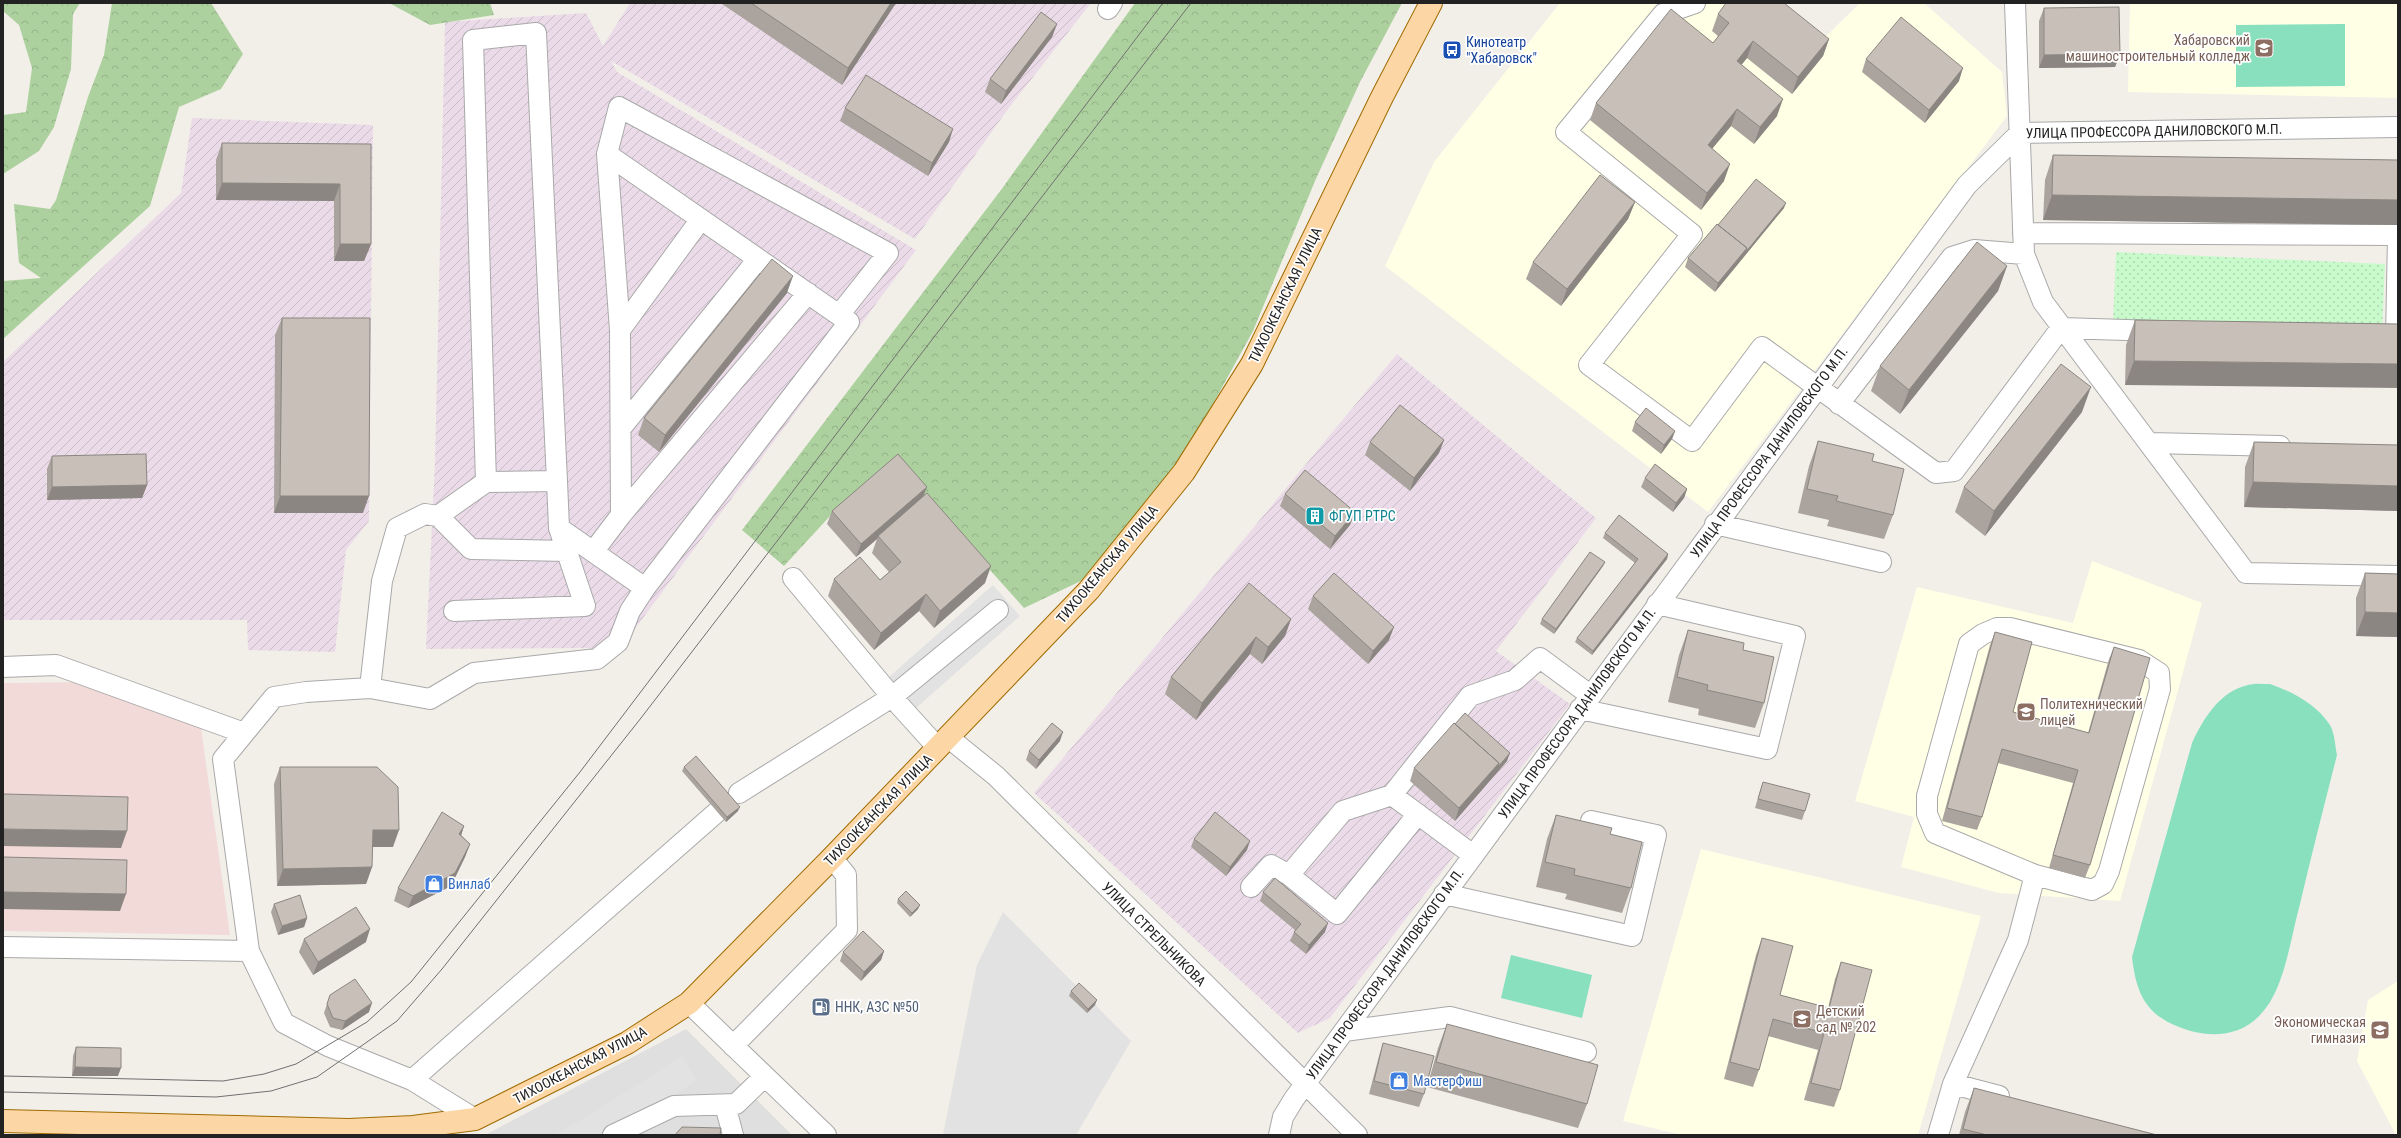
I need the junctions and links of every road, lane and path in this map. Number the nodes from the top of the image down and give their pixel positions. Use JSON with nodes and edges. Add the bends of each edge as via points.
{"nodes":[{"id":1,"x":1431,"y":3,"type":"edge"},
{"id":2,"x":1696,"y":3,"type":"edge"},
{"id":3,"x":2015,"y":3,"type":"edge"},
{"id":4,"x":2398,"y":127,"type":"edge"},
{"id":5,"x":2020,"y":133,"type":"junction"},
{"id":6,"x":607,"y":154,"type":"junction"},
{"id":7,"x":701,"y":219,"type":"junction"},
{"id":8,"x":2023,"y":233,"type":"junction"},
{"id":9,"x":2398,"y":235,"type":"edge"},
{"id":10,"x":2024,"y":254,"type":"junction"},
{"id":11,"x":758,"y":259,"type":"junction"},
{"id":12,"x":808,"y":293,"type":"junction"},
{"id":13,"x":839,"y":315,"type":"junction"},
{"id":14,"x":2061,"y":328,"type":"junction"},
{"id":15,"x":620,"y":330,"type":"junction"},
{"id":16,"x":2181,"y":332,"type":"edge"},
{"id":17,"x":2364,"y":338,"type":"edge"},
{"id":18,"x":1816,"y":388,"type":"junction"},
{"id":19,"x":1839,"y":404,"type":"junction"},
{"id":20,"x":621,"y":428,"type":"junction"},
{"id":21,"x":2150,"y":443,"type":"junction"},
{"id":22,"x":2297,"y":447,"type":"edge"},
{"id":23,"x":556,"y":481,"type":"junction"},
{"id":24,"x":486,"y":482,"type":"junction"},
{"id":25,"x":621,"y":515,"type":"junction"},
{"id":26,"x":438,"y":516,"type":"junction"},
{"id":27,"x":1715,"y":524,"type":"junction"},
{"id":28,"x":558,"y":528,"type":"junction"},
{"id":29,"x":566,"y":551,"type":"junction"},
{"id":30,"x":593,"y":552,"type":"junction"},
{"id":31,"x":1881,"y":562,"type":"dead end"},
{"id":32,"x":2398,"y":576,"type":"edge"},
{"id":33,"x":793,"y":578,"type":"dead end"},
{"id":34,"x":645,"y":588,"type":"junction"},
{"id":35,"x":1657,"y":604,"type":"junction"},
{"id":36,"x":998,"y":610,"type":"dead end"},
{"id":37,"x":454,"y":611,"type":"dead end"},
{"id":38,"x":3,"y":667,"type":"edge"},
{"id":39,"x":370,"y":688,"type":"junction"},
{"id":40,"x":892,"y":696,"type":"junction"},
{"id":41,"x":1585,"y":702,"type":"junction"},
{"id":42,"x":244,"y":733,"type":"junction"},
{"id":43,"x":943,"y":743,"type":"junction"},
{"id":44,"x":738,"y":793,"type":"dead end"},
{"id":45,"x":1392,"y":795,"type":"junction"},
{"id":46,"x":717,"y":812,"type":"edge"},
{"id":47,"x":1418,"y":814,"type":"junction"},
{"id":48,"x":1591,"y":821,"type":"dead end"},
{"id":49,"x":1473,"y":855,"type":"junction"},
{"id":50,"x":832,"y":858,"type":"junction"},
{"id":51,"x":1288,"y":875,"type":"junction"},
{"id":52,"x":2035,"y":875,"type":"junction"},
{"id":53,"x":1251,"y":887,"type":"dead end"},
{"id":54,"x":1444,"y":894,"type":"junction"},
{"id":55,"x":3,"y":947,"type":"edge"},
{"id":56,"x":249,"y":951,"type":"junction"},
{"id":57,"x":689,"y":1002,"type":"junction"},
{"id":58,"x":1344,"y":1031,"type":"junction"},
{"id":59,"x":734,"y":1046,"type":"junction"},
{"id":60,"x":1586,"y":1052,"type":"dead end"},
{"id":61,"x":764,"y":1077,"type":"junction"},
{"id":62,"x":412,"y":1080,"type":"junction"},
{"id":63,"x":1305,"y":1084,"type":"junction"},
{"id":64,"x":1953,"y":1084,"type":"junction"},
{"id":65,"x":2014,"y":1099,"type":"edge"},
{"id":66,"x":725,"y":1105,"type":"junction"},
{"id":67,"x":475,"y":1119,"type":"junction"},
{"id":68,"x":3,"y":1121,"type":"edge"},
{"id":69,"x":85,"y":1123,"type":"junction"},
{"id":70,"x":61,"y":1135,"type":"edge"},
{"id":71,"x":613,"y":1135,"type":"edge"},
{"id":72,"x":733,"y":1135,"type":"edge"},
{"id":73,"x":826,"y":1135,"type":"edge"},
{"id":74,"x":1279,"y":1135,"type":"edge"},
{"id":75,"x":1357,"y":1135,"type":"edge"},
{"id":76,"x":1938,"y":1135,"type":"edge"}],
"edges":[{"from":1,"to":43,"type":"main road","name":"ТИХООКЕАНСКАЯ УЛИЦА","via":[[1382,97],[1252,364],[1184,472],[1090,590]]},
{"from":2,"to":18,"type":"street","via":[[1663,14],[1566,132],[1692,234],[1589,365],[1692,441],[1762,347]]},
{"from":3,"to":5,"type":"street"},
{"from":4,"to":5,"type":"street","name":"УЛИЦА ПРОФЕССОРА ДАНИЛОВСКОГО М.П."},
{"from":5,"to":8,"type":"street"},
{"from":5,"to":18,"type":"street","name":"УЛИЦА ПРОФЕССОРА ДАНИЛОВСКОГО М.П.","via":[[1967,185]]},
{"from":6,"to":7,"type":"street"},
{"from":6,"to":13,"type":"street","via":[[619,107],[888,253]]},
{"from":6,"to":15,"type":"street"},
{"from":7,"to":11,"type":"street"},
{"from":7,"to":15,"type":"street"},
{"from":8,"to":9,"type":"street"},
{"from":8,"to":10,"type":"street"},
{"from":9,"to":17,"type":"street","via":[[2396,339]]},
{"from":10,"to":14,"type":"street","via":[[2043,302]]},
{"from":10,"to":19,"type":"street","via":[[1974,250],[1952,257]]},
{"from":11,"to":12,"type":"street"},
{"from":11,"to":20,"type":"street"},
{"from":12,"to":13,"type":"street"},
{"from":12,"to":25,"type":"street"},
{"from":13,"to":34,"type":"street","via":[[849,322]]},
{"from":14,"to":16,"type":"street"},
{"from":14,"to":19,"type":"street","via":[[1954,471],[1936,473]]},
{"from":14,"to":21,"type":"street"},
{"from":15,"to":20,"type":"street"},
{"from":18,"to":19,"type":"street"},
{"from":18,"to":27,"type":"street","name":"УЛИЦА ПРОФЕССОРА ДАНИЛОВСКОГО М.П."},
{"from":20,"to":25,"type":"street"},
{"from":21,"to":22,"type":"street"},
{"from":21,"to":32,"type":"street","via":[[2246,573]]},
{"from":23,"to":24,"type":"street"},
{"from":23,"to":24,"type":"street","via":[[536,33],[473,40]]},
{"from":23,"to":28,"type":"street"},
{"from":24,"to":26,"type":"street"},
{"from":25,"to":30,"type":"street"},
{"from":26,"to":29,"type":"street","via":[[471,548]]},
{"from":26,"to":39,"type":"street","via":[[425,514],[397,528],[382,581]]},
{"from":27,"to":31,"type":"street"},
{"from":27,"to":35,"type":"street","name":"УЛИЦА ПРОФЕССОРА ДАНИЛОВСКОГО М.П."},
{"from":28,"to":29,"type":"street"},
{"from":28,"to":30,"type":"street"},
{"from":29,"to":37,"type":"street","via":[[585,606]]},
{"from":30,"to":34,"type":"street"},
{"from":33,"to":40,"type":"street","name":"УЛИЦА СТРЕЛЬНИКОВА"},
{"from":34,"to":39,"type":"street","via":[[630,612],[618,642],[596,659],[474,673],[430,699]]},
{"from":35,"to":41,"type":"street","name":"УЛИЦА ПРОФЕССОРА ДАНИЛОВСКОГО М.П."},
{"from":35,"to":41,"type":"street","via":[[1795,636],[1768,749]]},
{"from":36,"to":40,"type":"street"},
{"from":38,"to":42,"type":"street","via":[[56,664]]},
{"from":39,"to":42,"type":"street","via":[[274,696]]},
{"from":40,"to":43,"type":"street","name":"УЛИЦА СТРЕЛЬНИКОВА"},
{"from":40,"to":44,"type":"street"},
{"from":41,"to":45,"type":"street","via":[[1540,658],[1515,680],[1470,696]]},
{"from":41,"to":49,"type":"street","name":"УЛИЦА ПРОФЕССОРА ДАНИЛОВСКОГО М.П."},
{"from":42,"to":56,"type":"street","via":[[223,759]]},
{"from":43,"to":50,"type":"main road","name":"ТИХООКЕАНСКАЯ УЛИЦА"},
{"from":43,"to":63,"type":"street","name":"УЛИЦА СТРЕЛЬНИКОВА","via":[[996,776]]},
{"from":45,"to":47,"type":"street"},
{"from":45,"to":51,"type":"street","via":[[1343,811]]},
{"from":46,"to":62,"type":"street"},
{"from":47,"to":49,"type":"street"},
{"from":47,"to":51,"type":"street","via":[[1337,914]]},
{"from":48,"to":54,"type":"street","via":[[1656,835],[1632,936]]},
{"from":49,"to":54,"type":"street","name":"УЛИЦА ПРОФЕССОРА ДАНИЛОВСКОГО М.П."},
{"from":50,"to":57,"type":"main road","name":"ТИХООКЕАНСКАЯ УЛИЦА"},
{"from":50,"to":59,"type":"street","via":[[846,875],[847,930]]},
{"from":51,"to":53,"type":"street","via":[[1271,865]]},
{"from":52,"to":52,"type":"street","via":[[1935,833],[1927,814],[1927,796],[1969,644],[1997,628],[2010,628],[2139,660],[2159,673],[2160,689],[2104,884],[2092,890]]},
{"from":52,"to":64,"type":"street","via":[[2018,940]]},
{"from":54,"to":58,"type":"street","name":"УЛИЦА ПРОФЕССОРА ДАНИЛОВСКОГО М.П."},
{"from":55,"to":56,"type":"street"},
{"from":56,"to":62,"type":"street","via":[[284,1024],[328,1046]]},
{"from":57,"to":59,"type":"street"},
{"from":57,"to":67,"type":"main road","name":"ТИХООКЕАНСКАЯ УЛИЦА","via":[[627,1043]]},
{"from":58,"to":60,"type":"street","via":[[1450,1017]]},
{"from":58,"to":63,"type":"street","name":"УЛИЦА ПРОФЕССОРА ДАНИЛОВСКОГО М.П."},
{"from":59,"to":61,"type":"street"},
{"from":61,"to":66,"type":"street","via":[[736,1104]]},
{"from":61,"to":73,"type":"street"},
{"from":62,"to":67,"type":"street"},
{"from":63,"to":74,"type":"street","name":"УЛИЦА ПРОФЕССОРА ДАНИЛОВСКОГО М.П.","via":[[1286,1109]]},
{"from":63,"to":75,"type":"street","name":"УЛИЦА СТРЕЛЬНИКОВА"},
{"from":64,"to":65,"type":"street"},
{"from":64,"to":76,"type":"street"},
{"from":66,"to":71,"type":"street","via":[[674,1106]]},
{"from":66,"to":72,"type":"street"},
{"from":67,"to":69,"type":"main road","name":"ТИХООКЕАНСКАЯ УЛИЦА","via":[[413,1127],[349,1130]]},
{"from":68,"to":69,"type":"main road","name":"ТИХООКЕАНСКАЯ УЛИЦА"},
{"from":69,"to":70,"type":"street"}]}
